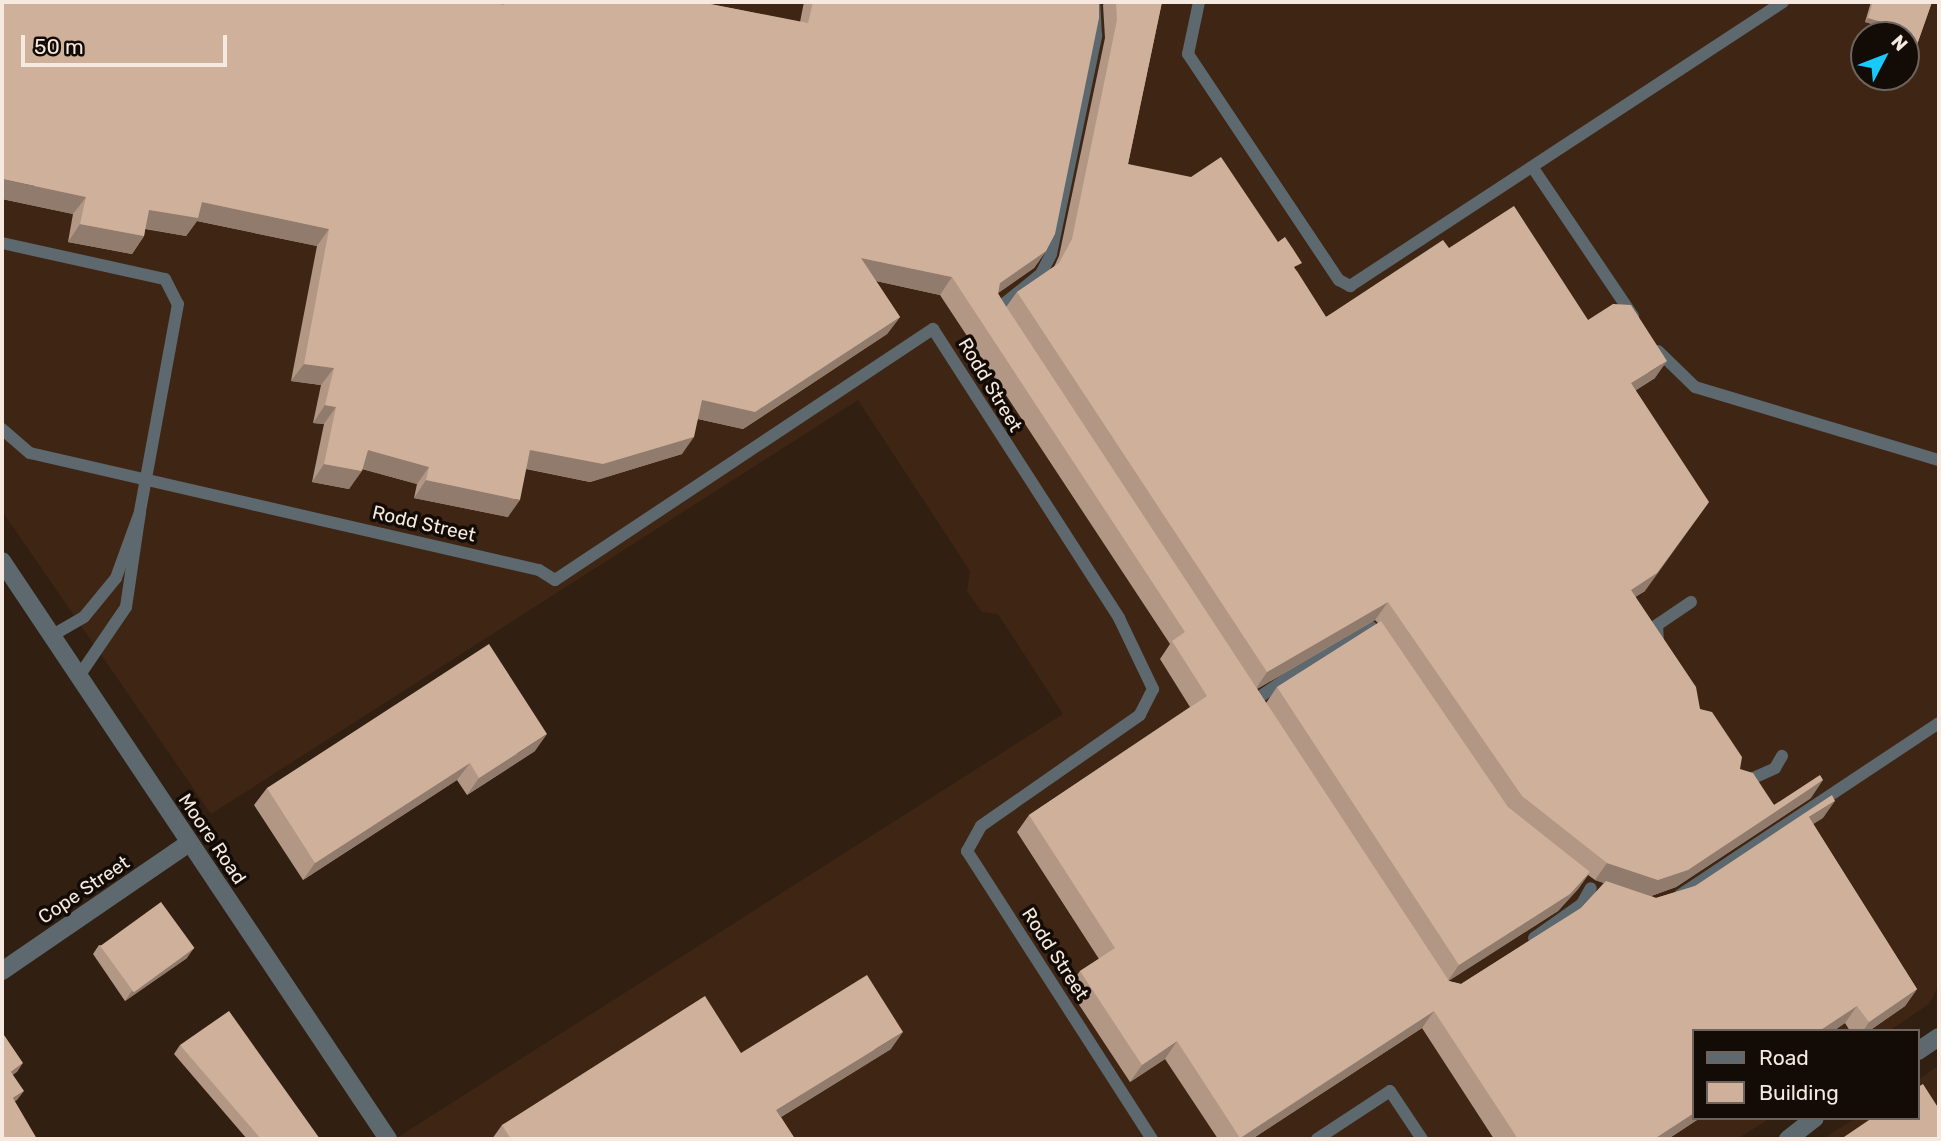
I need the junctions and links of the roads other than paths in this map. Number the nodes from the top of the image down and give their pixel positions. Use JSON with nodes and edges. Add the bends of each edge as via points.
{"nodes":[{"id":1,"x":1094,"y":2,"type":"edge"},
{"id":2,"x":1199,"y":2,"type":"edge"},
{"id":3,"x":1783,"y":2,"type":"edge"},
{"id":4,"x":1533,"y":168,"type":"junction"},
{"id":5,"x":2,"y":243,"type":"edge"},
{"id":6,"x":1008,"y":330,"type":"edge"},
{"id":7,"x":2,"y":429,"type":"edge"},
{"id":8,"x":1939,"y":460,"type":"edge"},
{"id":9,"x":145,"y":480,"type":"junction"},
{"id":10,"x":140,"y":512,"type":"junction"},
{"id":11,"x":2,"y":561,"type":"edge"},
{"id":12,"x":1691,"y":602,"type":"dead end"},
{"id":13,"x":51,"y":636,"type":"junction"},
{"id":14,"x":1390,"y":654,"type":"edge"},
{"id":15,"x":1666,"y":656,"type":"edge"},
{"id":16,"x":79,"y":676,"type":"junction"},
{"id":17,"x":1260,"y":715,"type":"edge"},
{"id":18,"x":1939,"y":723,"type":"edge"},
{"id":19,"x":1782,"y":756,"type":"dead end"},
{"id":20,"x":1735,"y":782,"type":"edge"},
{"id":21,"x":189,"y":842,"type":"junction"},
{"id":22,"x":1607,"y":896,"type":"edge"},
{"id":23,"x":1670,"y":901,"type":"edge"},
{"id":24,"x":1519,"y":949,"type":"edge"},
{"id":25,"x":2,"y":971,"type":"edge"},
{"id":26,"x":1939,"y":1037,"type":"edge"},
{"id":27,"x":1920,"y":1050,"type":"edge"},
{"id":28,"x":1812,"y":1120,"type":"edge"},
{"id":29,"x":388,"y":1139,"type":"edge"},
{"id":30,"x":1152,"y":1139,"type":"edge"},
{"id":31,"x":1317,"y":1139,"type":"edge"},
{"id":32,"x":1422,"y":1139,"type":"edge"},
{"id":33,"x":1788,"y":1139,"type":"edge"}],
"edges":[{"from":1,"to":6,"type":"lane","via":[[1092,56],[1051,254],[1041,274],[993,307]]},
{"from":2,"to":4,"type":"lane","via":[[1188,54],[1344,285],[1358,283]]},
{"from":3,"to":4,"type":"lane"},
{"from":4,"to":8,"type":"lane","via":[[1646,335],[1695,387]]},
{"from":5,"to":9,"type":"lane","via":[[158,276],[175,292]]},
{"from":7,"to":9,"type":"lane","via":[[20,450]]},
{"from":9,"to":10,"type":"lane"},
{"from":9,"to":30,"type":"lane","name":"Rodd Street","via":[[539,570],[555,580],[933,329],[1119,618],[1153,689],[1145,710],[981,825],[967,851]]},
{"from":10,"to":13,"type":"lane","via":[[105,595]]},
{"from":10,"to":16,"type":"lane","via":[[126,607]]},
{"from":11,"to":13,"type":"street","name":"Moore Road"},
{"from":12,"to":15,"type":"lane","via":[[1657,625]]},
{"from":13,"to":16,"type":"street","name":"Moore Road"},
{"from":14,"to":17,"type":"lane","via":[[1371,627],[1361,628],[1248,697]]},
{"from":16,"to":21,"type":"street","name":"Moore Road"},
{"from":18,"to":23,"type":"lane"},
{"from":19,"to":20,"type":"lane","via":[[1757,780]]},
{"from":21,"to":25,"type":"street","name":"Cope Street"},
{"from":21,"to":29,"type":"street","name":"Moore Road"},
{"from":22,"to":24,"type":"lane","via":[[1587,885],[1582,904]]},
{"from":26,"to":27,"type":"street"},
{"from":28,"to":33,"type":"street"},
{"from":31,"to":32,"type":"lane","via":[[1390,1091]]}]}
